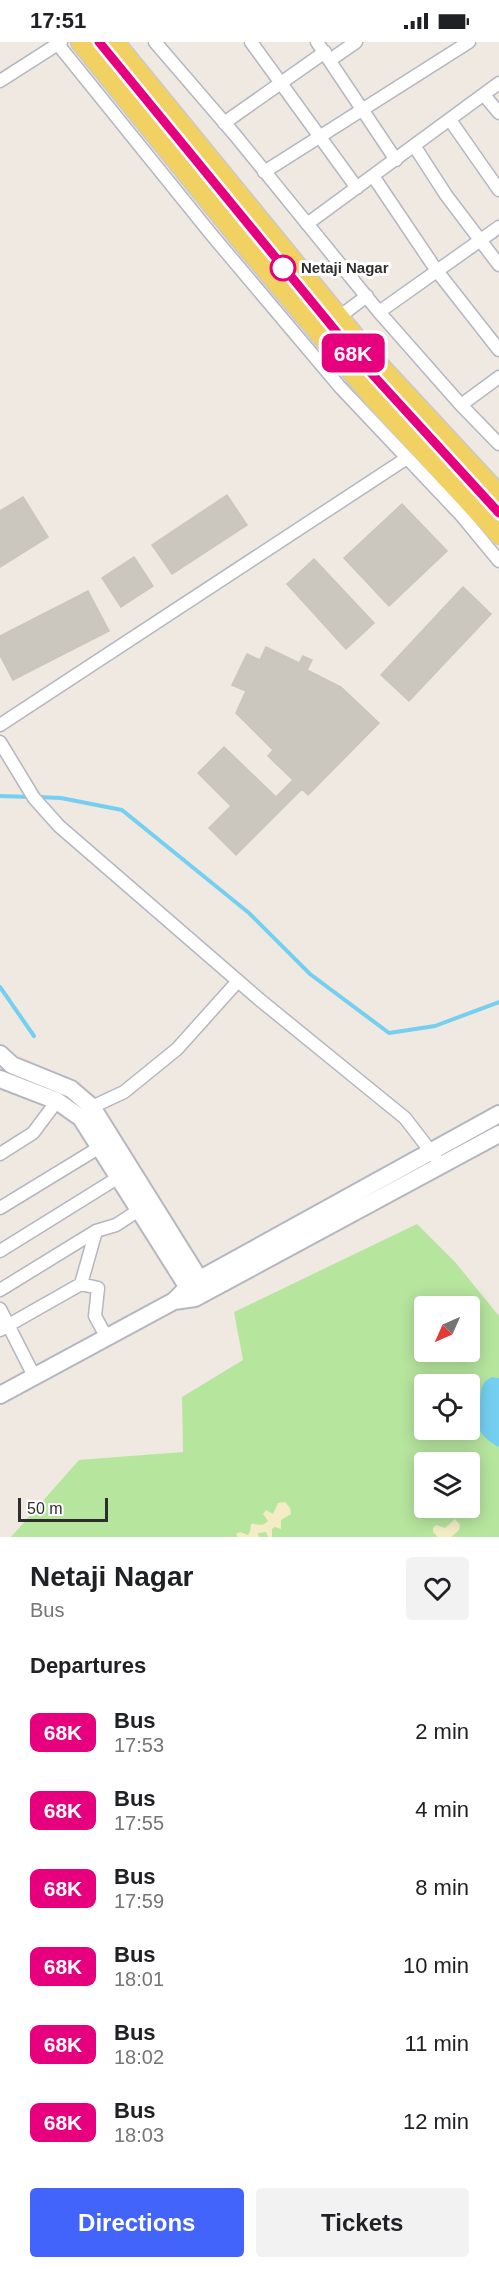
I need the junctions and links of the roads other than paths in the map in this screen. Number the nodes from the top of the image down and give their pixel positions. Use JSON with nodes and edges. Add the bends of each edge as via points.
{"nodes":[{"id":1,"x":80,"y":42,"type":"edge"},
{"id":2,"x":99,"y":42,"type":"edge"},
{"id":3,"x":115,"y":42,"type":"edge"},
{"id":4,"x":155,"y":42,"type":"edge"},
{"id":5,"x":251,"y":42,"type":"edge"},
{"id":6,"x":356,"y":42,"type":"edge"},
{"id":7,"x":469,"y":42,"type":"edge"},
{"id":8,"x":58,"y":43,"type":"edge"},
{"id":9,"x":324,"y":51,"type":"edge"},
{"id":10,"x":0,"y":81,"type":"edge"},
{"id":11,"x":281,"y":83,"type":"junction"},
{"id":12,"x":499,"y":83,"type":"edge"},
{"id":13,"x":484,"y":94,"type":"junction"},
{"id":14,"x":364,"y":109,"type":"junction"},
{"id":15,"x":499,"y":113,"type":"edge"},
{"id":16,"x":450,"y":120,"type":"junction"},
{"id":17,"x":224,"y":123,"type":"junction"},
{"id":18,"x":320,"y":137,"type":"junction"},
{"id":19,"x":415,"y":147,"type":"junction"},
{"id":20,"x":396,"y":160,"type":"junction"},
{"id":21,"x":264,"y":172,"type":"junction"},
{"id":22,"x":373,"y":176,"type":"junction"},
{"id":23,"x":357,"y":188,"type":"junction"},
{"id":24,"x":499,"y":190,"type":"edge"},
{"id":25,"x":307,"y":224,"type":"junction"},
{"id":26,"x":499,"y":227,"type":"edge"},
{"id":27,"x":480,"y":241,"type":"junction"},
{"id":28,"x":499,"y":265,"type":"edge"},
{"id":29,"x":437,"y":271,"type":"junction"},
{"id":30,"x":367,"y":296,"type":"junction"},
{"id":31,"x":379,"y":312,"type":"junction"},
{"id":32,"x":339,"y":317,"type":"junction"},
{"id":33,"x":499,"y":350,"type":"edge"},
{"id":34,"x":499,"y":377,"type":"edge"},
{"id":35,"x":461,"y":405,"type":"junction"},
{"id":36,"x":499,"y":444,"type":"edge"},
{"id":37,"x":407,"y":458,"type":"junction"},
{"id":38,"x":499,"y":494,"type":"edge"},
{"id":39,"x":499,"y":513,"type":"edge"},
{"id":40,"x":499,"y":535,"type":"edge"},
{"id":41,"x":499,"y":561,"type":"edge"},
{"id":42,"x":0,"y":725,"type":"edge"},
{"id":43,"x":0,"y":742,"type":"edge"},
{"id":44,"x":238,"y":981,"type":"junction"},
{"id":45,"x":0,"y":1054,"type":"edge"},
{"id":46,"x":0,"y":1080,"type":"edge"},
{"id":47,"x":57,"y":1101,"type":"junction"},
{"id":48,"x":92,"y":1107,"type":"junction"},
{"id":49,"x":499,"y":1114,"type":"edge"},
{"id":50,"x":499,"y":1134,"type":"edge"},
{"id":51,"x":99,"y":1147,"type":"junction"},
{"id":52,"x":0,"y":1154,"type":"edge"},
{"id":53,"x":436,"y":1158,"type":"junction"},
{"id":54,"x":119,"y":1177,"type":"junction"},
{"id":55,"x":0,"y":1208,"type":"edge"},
{"id":56,"x":139,"y":1210,"type":"junction"},
{"id":57,"x":96,"y":1231,"type":"junction"},
{"id":58,"x":0,"y":1251,"type":"edge"},
{"id":59,"x":81,"y":1284,"type":"junction"},
{"id":60,"x":197,"y":1289,"type":"junction"},
{"id":61,"x":0,"y":1290,"type":"edge"},
{"id":62,"x":0,"y":1309,"type":"edge"},
{"id":63,"x":4,"y":1328,"type":"edge"},
{"id":64,"x":107,"y":1338,"type":"junction"},
{"id":65,"x":34,"y":1376,"type":"junction"},
{"id":66,"x":0,"y":1395,"type":"edge"}],
"edges":[{"from":1,"to":40,"type":"main road","via":[[375,400]]},
{"from":2,"to":39,"type":"street","via":[[362,363]]},
{"from":3,"to":32,"type":"main road"},
{"from":4,"to":17,"type":"street"},
{"from":5,"to":11,"type":"street"},
{"from":6,"to":9,"type":"street"},
{"from":7,"to":14,"type":"street"},
{"from":8,"to":10,"type":"street"},
{"from":8,"to":37,"type":"street","via":[[211,234],[333,379]]},
{"from":9,"to":11,"type":"street"},
{"from":9,"to":14,"type":"street"},
{"from":11,"to":17,"type":"street"},
{"from":11,"to":18,"type":"street"},
{"from":12,"to":13,"type":"street"},
{"from":13,"to":15,"type":"street"},
{"from":13,"to":16,"type":"street"},
{"from":14,"to":18,"type":"street"},
{"from":14,"to":20,"type":"street"},
{"from":16,"to":19,"type":"street"},
{"from":16,"to":24,"type":"street"},
{"from":17,"to":21,"type":"street"},
{"from":18,"to":21,"type":"street"},
{"from":18,"to":23,"type":"street"},
{"from":19,"to":20,"type":"street"},
{"from":19,"to":27,"type":"street"},
{"from":20,"to":22,"type":"street"},
{"from":21,"to":25,"type":"street"},
{"from":22,"to":23,"type":"street"},
{"from":22,"to":29,"type":"street"},
{"from":23,"to":25,"type":"street"},
{"from":25,"to":30,"type":"street"},
{"from":26,"to":27,"type":"street"},
{"from":27,"to":28,"type":"street"},
{"from":27,"to":29,"type":"street"},
{"from":29,"to":31,"type":"street"},
{"from":29,"to":33,"type":"street"},
{"from":30,"to":31,"type":"street"},
{"from":30,"to":32,"type":"street"},
{"from":31,"to":35,"type":"street"},
{"from":32,"to":38,"type":"main road"},
{"from":34,"to":35,"type":"street"},
{"from":35,"to":36,"type":"street"},
{"from":37,"to":41,"type":"street"},
{"from":37,"to":42,"type":"street"},
{"from":43,"to":44,"type":"street","via":[[32,795],[59,826]]},
{"from":44,"to":48,"type":"street","via":[[177,1049],[124,1092]]},
{"from":44,"to":53,"type":"street","via":[[405,1118]]},
{"from":45,"to":48,"type":"street","via":[[12,1065],[71,1089]]},
{"from":46,"to":47,"type":"street"},
{"from":47,"to":51,"type":"street","via":[[81,1118]]},
{"from":47,"to":52,"type":"street","via":[[33,1133]]},
{"from":48,"to":60,"type":"street"},
{"from":49,"to":53,"type":"street"},
{"from":50,"to":53,"type":"street"},
{"from":51,"to":54,"type":"street"},
{"from":51,"to":55,"type":"street"},
{"from":53,"to":60,"type":"street"},
{"from":54,"to":56,"type":"street"},
{"from":54,"to":58,"type":"street"},
{"from":56,"to":57,"type":"street","via":[[116,1225]]},
{"from":56,"to":60,"type":"street"},
{"from":57,"to":59,"type":"street"},
{"from":57,"to":61,"type":"street"},
{"from":59,"to":63,"type":"street"},
{"from":59,"to":64,"type":"street","via":[[98,1288],[95,1316]]},
{"from":60,"to":64,"type":"street"},
{"from":62,"to":63,"type":"street"},
{"from":63,"to":65,"type":"street"},
{"from":64,"to":65,"type":"street"},
{"from":65,"to":66,"type":"street"}]}
